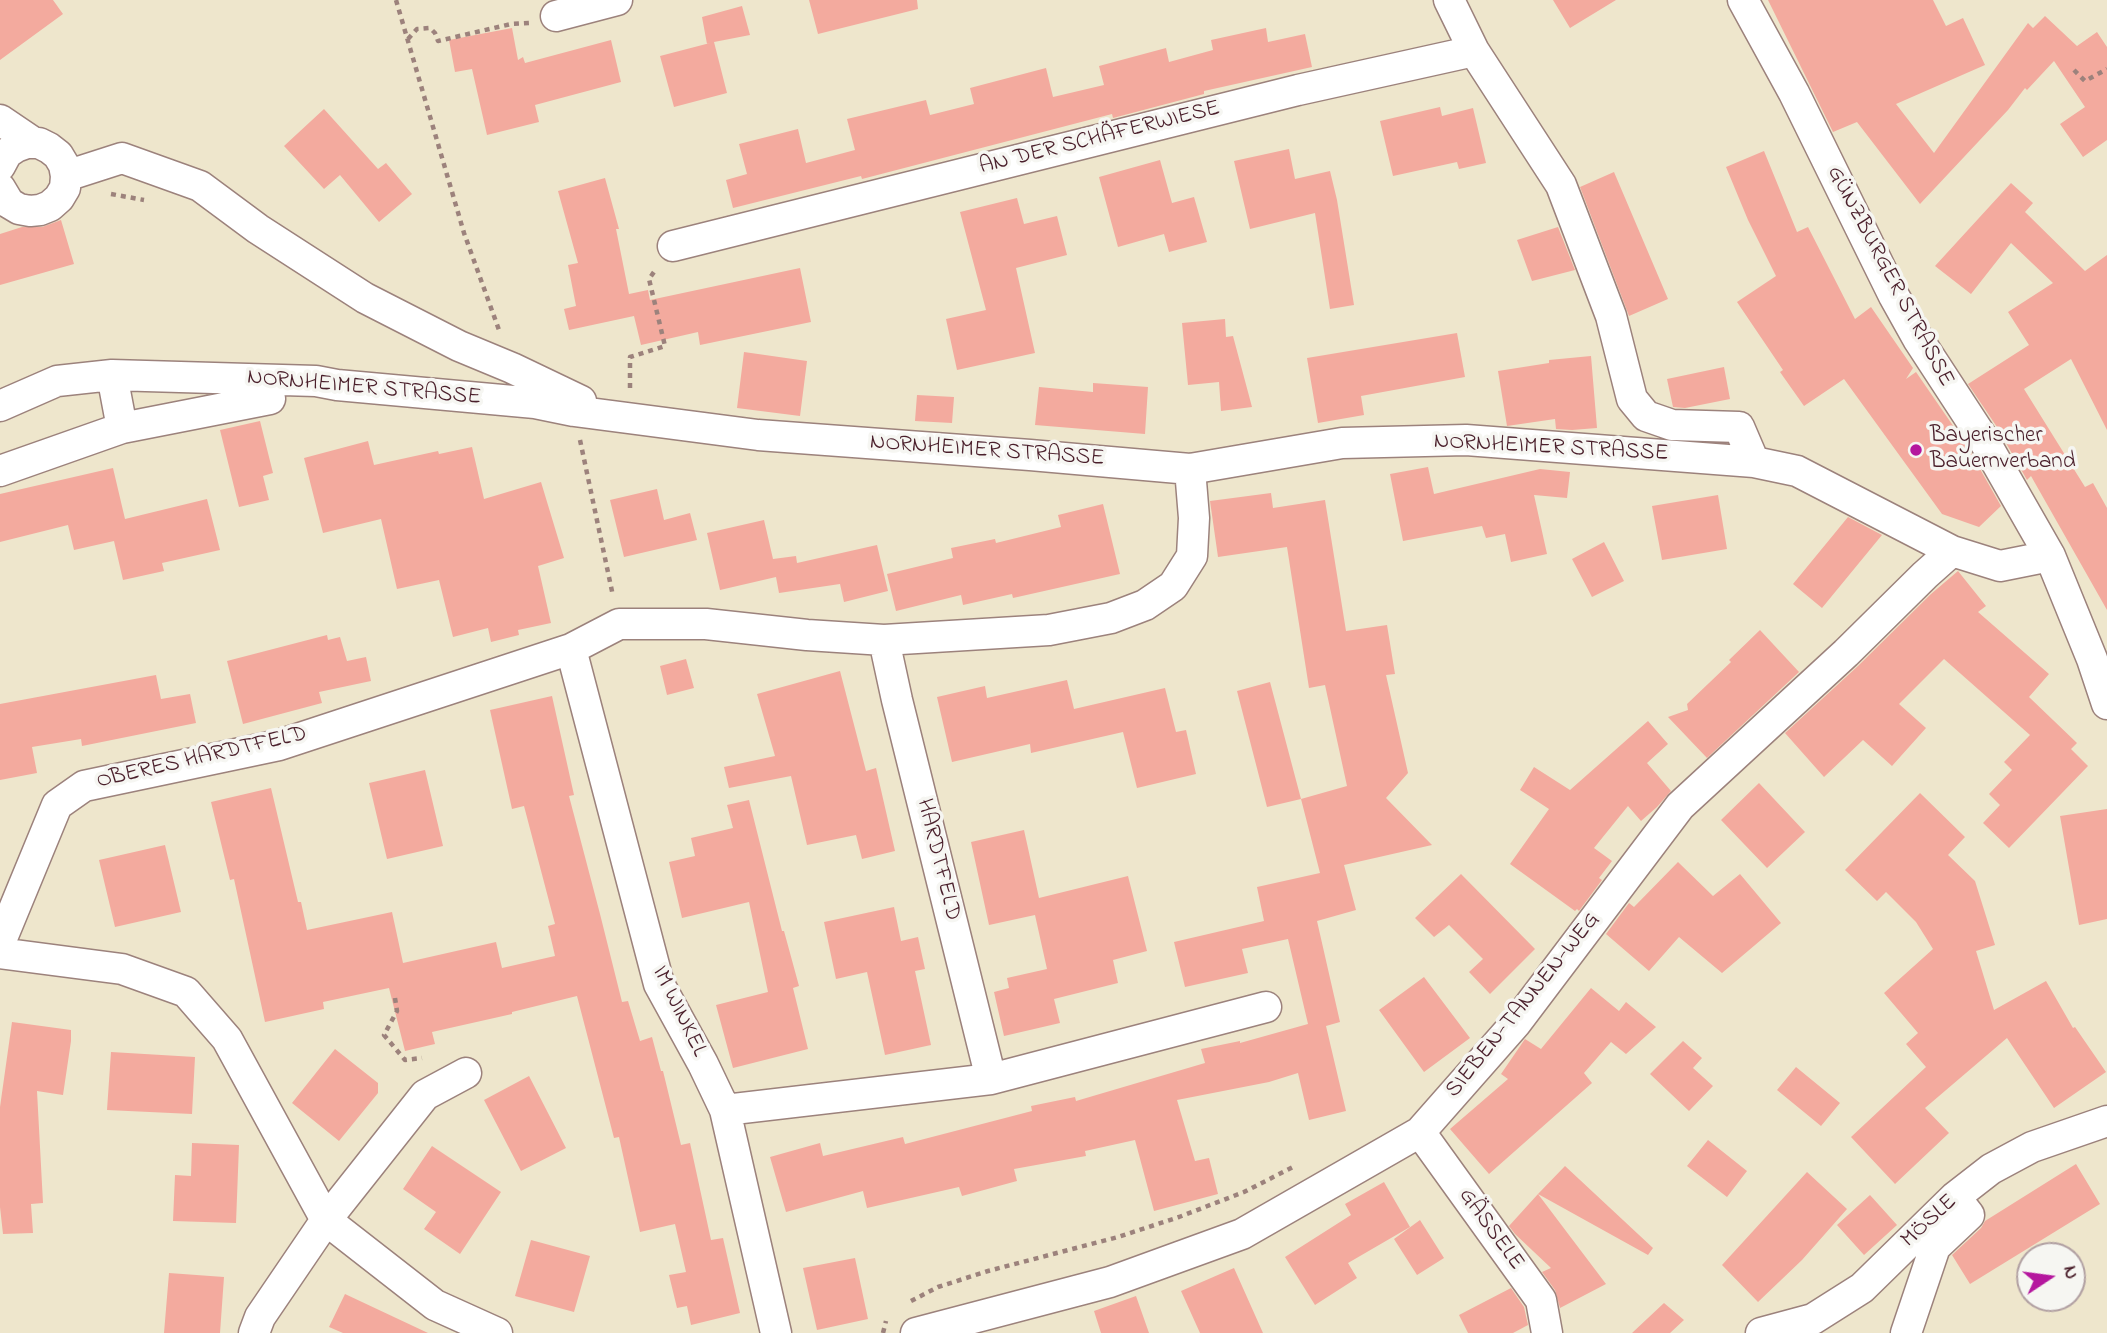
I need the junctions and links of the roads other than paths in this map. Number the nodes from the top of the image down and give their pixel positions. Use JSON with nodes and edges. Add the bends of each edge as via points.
{"nodes":[{"id":1,"x":617,"y":0,"type":"edge"},
{"id":2,"x":1449,"y":0,"type":"edge"},
{"id":3,"x":1743,"y":0,"type":"edge"},
{"id":4,"x":543,"y":20,"type":"road end"},
{"id":5,"x":1474,"y":51,"type":"junction"},
{"id":6,"x":0,"y":120,"type":"edge"},
{"id":7,"x":34,"y":143,"type":"junction"},
{"id":8,"x":0,"y":166,"type":"edge"},
{"id":9,"x":66,"y":176,"type":"junction"},
{"id":10,"x":0,"y":188,"type":"edge"},
{"id":11,"x":673,"y":246,"type":"road end"},
{"id":12,"x":112,"y":375,"type":"junction"},
{"id":13,"x":270,"y":399,"type":"dead end"},
{"id":14,"x":0,"y":407,"type":"edge"},
{"id":15,"x":613,"y":417,"type":"junction"},
{"id":16,"x":122,"y":428,"type":"junction"},
{"id":17,"x":1754,"y":462,"type":"junction"},
{"id":18,"x":1190,"y":469,"type":"junction"},
{"id":19,"x":0,"y":471,"type":"edge"},
{"id":20,"x":1952,"y":551,"type":"junction"},
{"id":21,"x":2050,"y":556,"type":"junction"},
{"id":22,"x":884,"y":640,"type":"junction"},
{"id":23,"x":571,"y":649,"type":"junction"},
{"id":24,"x":2099,"y":654,"type":"edge"},
{"id":25,"x":2107,"y":704,"type":"edge"},
{"id":26,"x":0,"y":943,"type":"edge"},
{"id":27,"x":0,"y":953,"type":"edge"},
{"id":28,"x":1266,"y":1007,"type":"dead end"},
{"id":29,"x":466,"y":1073,"type":"dead end"},
{"id":30,"x":991,"y":1079,"type":"junction"},
{"id":31,"x":725,"y":1110,"type":"junction"},
{"id":32,"x":2107,"y":1121,"type":"edge"},
{"id":33,"x":1420,"y":1132,"type":"junction"},
{"id":34,"x":1955,"y":1197,"type":"junction"},
{"id":35,"x":326,"y":1220,"type":"junction"},
{"id":36,"x":254,"y":1333,"type":"edge"},
{"id":37,"x":497,"y":1333,"type":"edge"},
{"id":38,"x":776,"y":1333,"type":"edge"},
{"id":39,"x":916,"y":1333,"type":"edge"},
{"id":40,"x":1547,"y":1333,"type":"edge"},
{"id":41,"x":1761,"y":1333,"type":"edge"},
{"id":42,"x":1906,"y":1333,"type":"edge"}],
"edges":[{"from":1,"to":4,"type":"street"},
{"from":2,"to":5,"type":"street"},
{"from":3,"to":21,"type":"street","name":"GÜNZBURGER STRASSE","via":[[1906,318]]},
{"from":5,"to":11,"type":"street","name":"AN DER SCHÄFERWIESE","via":[[1298,90]]},
{"from":5,"to":17,"type":"street","via":[[1561,185],[1611,316],[1632,399],[1646,416],[1672,425],[1739,427]]},
{"from":6,"to":7,"type":"street"},
{"from":7,"to":8,"type":"street","via":[[7,153]]},
{"from":7,"to":9,"type":"street","via":[[58,155]]},
{"from":9,"to":10,"type":"street","via":[[59,198],[40,210],[19,209]]},
{"from":9,"to":15,"type":"street","name":"NORNHEIMER STRASSE","via":[[121,158],[200,186],[365,298]]},
{"from":12,"to":14,"type":"street","name":"NORNHEIMER STRASSE","via":[[57,382]]},
{"from":12,"to":15,"type":"street","name":"NORNHEIMER STRASSE","via":[[316,381],[535,403]]},
{"from":12,"to":16,"type":"street"},
{"from":13,"to":16,"type":"street","name":"NORNHEIMER STRASSE"},
{"from":15,"to":18,"type":"street","name":"NORNHEIMER STRASSE","via":[[758,435]]},
{"from":16,"to":19,"type":"street","name":"NORNHEIMER STRASSE"},
{"from":17,"to":18,"type":"street","name":"NORNHEIMER STRASSE","via":[[1466,440],[1342,443]]},
{"from":17,"to":20,"type":"street","name":"NORNHEIMER STRASSE","via":[[1797,471]]},
{"from":18,"to":22,"type":"street","via":[[1192,556],[1173,586],[1146,605],[1111,618],[1049,630]]},
{"from":20,"to":21,"type":"street","name":"NORNHEIMER STRASSE","via":[[2000,566]]},
{"from":20,"to":33,"type":"street","name":"SIEBEN-TANNEN-WEG","via":[[1680,806],[1516,1023]]},
{"from":21,"to":24,"type":"street","name":"GÜNZBURGER STRASSE"},
{"from":22,"to":23,"type":"street","via":[[706,624],[619,624]]},
{"from":22,"to":30,"type":"street","name":"HARDTFELD"},
{"from":23,"to":26,"type":"street","name":"OBERES HARDTFELD","via":[[279,745],[84,786],[57,805]]},
{"from":23,"to":31,"type":"street","name":"IM WINKEL","via":[[659,984]]},
{"from":24,"to":25,"type":"street","name":"GÜNZBURGER STRASSE"},
{"from":27,"to":35,"type":"street","via":[[122,969],[186,992],[227,1039]]},
{"from":28,"to":30,"type":"street"},
{"from":29,"to":35,"type":"street","via":[[425,1095]]},
{"from":30,"to":31,"type":"street"},
{"from":31,"to":38,"type":"street","name":"IM WINKEL"},
{"from":32,"to":34,"type":"street","name":"MÖSLE","via":[[2032,1147],[1991,1169]]},
{"from":33,"to":39,"type":"street","name":"SIEBEN-TANNEN-WEG","via":[[1242,1234],[1110,1282]]},
{"from":33,"to":40,"type":"street","name":"GÄSSELE","via":[[1541,1300]]},
{"from":34,"to":41,"type":"street","name":"MÖSLE","via":[[1862,1288],[1813,1319]]},
{"from":34,"to":42,"type":"street","via":[[1969,1215],[1935,1247]]},
{"from":35,"to":36,"type":"street","via":[[260,1317]]},
{"from":35,"to":37,"type":"street","via":[[435,1305]]}]}
